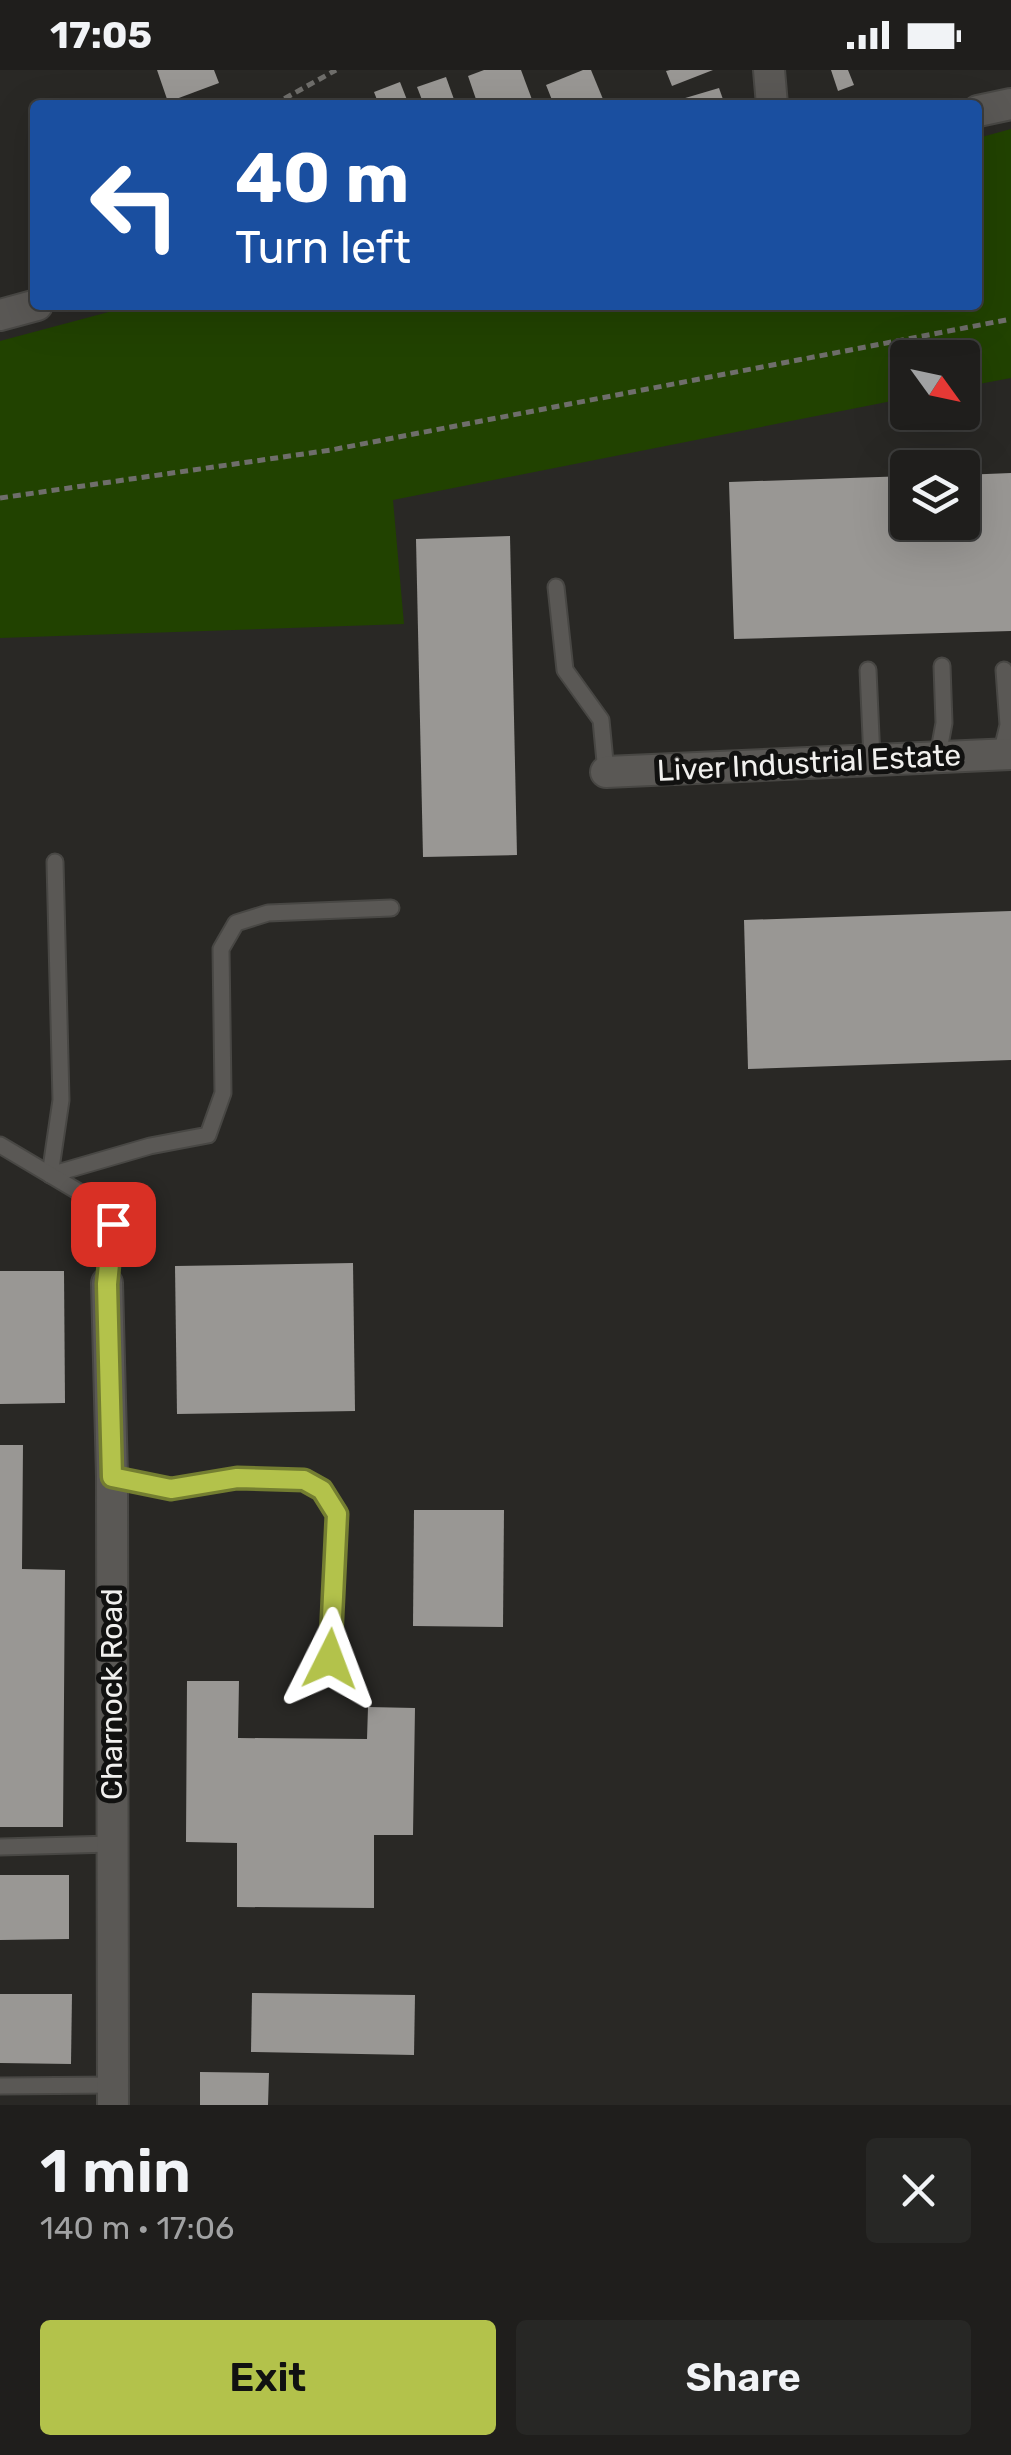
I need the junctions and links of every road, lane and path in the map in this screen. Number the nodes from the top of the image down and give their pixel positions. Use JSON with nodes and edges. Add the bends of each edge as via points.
{"nodes":[{"id":1,"x":336,"y":70,"type":"edge"},
{"id":2,"x":769,"y":70,"type":"edge"},
{"id":3,"x":282,"y":100,"type":"edge"},
{"id":4,"x":772,"y":100,"type":"edge"},
{"id":5,"x":1011,"y":104,"type":"edge"},
{"id":6,"x":982,"y":110,"type":"edge"},
{"id":7,"x":30,"y":307,"type":"edge"},
{"id":8,"x":0,"y":315,"type":"edge"},
{"id":9,"x":1011,"y":319,"type":"edge"},
{"id":10,"x":0,"y":498,"type":"edge"},
{"id":11,"x":556,"y":587,"type":"dead end"},
{"id":12,"x":942,"y":666,"type":"dead end"},
{"id":13,"x":868,"y":670,"type":"dead end"},
{"id":14,"x":1004,"y":670,"type":"dead end"},
{"id":15,"x":1006,"y":754,"type":"edge"},
{"id":16,"x":938,"y":756,"type":"junction"},
{"id":17,"x":872,"y":759,"type":"junction"},
{"id":18,"x":606,"y":772,"type":"joint"},
{"id":19,"x":55,"y":862,"type":"dead end"},
{"id":20,"x":391,"y":908,"type":"dead end"},
{"id":21,"x":0,"y":1146,"type":"edge"},
{"id":22,"x":50,"y":1175,"type":"junction"},
{"id":23,"x":107,"y":1284,"type":"joint"},
{"id":24,"x":112,"y":1477,"type":"junction"},
{"id":25,"x":330,"y":1659,"type":"dead end"},
{"id":26,"x":112,"y":1844,"type":"junction"},
{"id":27,"x":0,"y":1846,"type":"edge"},
{"id":28,"x":0,"y":2086,"type":"edge"},
{"id":29,"x":113,"y":2095,"type":"edge"}],
"edges":[{"from":1,"to":3,"type":"path"},
{"from":2,"to":4,"type":"street"},
{"from":5,"to":6,"type":"street"},
{"from":7,"to":8,"type":"street"},
{"from":9,"to":10,"type":"path","via":[[332,450]]},
{"from":11,"to":18,"type":"lane","via":[[565,670],[601,720]]},
{"from":12,"to":16,"type":"lane"},
{"from":13,"to":17,"type":"lane"},
{"from":14,"to":15,"type":"lane"},
{"from":15,"to":16,"type":"street","name":"Liver Industrial Estate"},
{"from":16,"to":17,"type":"street","name":"Liver Industrial Estate"},
{"from":17,"to":18,"type":"street","name":"Liver Industrial Estate"},
{"from":19,"to":22,"type":"lane","via":[[61,1100]]},
{"from":20,"to":22,"type":"lane","via":[[268,913],[236,923],[221,948],[223,1093],[208,1135]]},
{"from":21,"to":22,"type":"lane"},
{"from":22,"to":23,"type":"lane","via":[[101,1205],[113,1224]]},
{"from":23,"to":24,"type":"street","name":"Charnock Road"},
{"from":24,"to":25,"type":"lane","via":[[171,1489],[237,1478],[304,1480],[322,1490],[337,1514]]},
{"from":24,"to":26,"type":"street","name":"Charnock Road"},
{"from":26,"to":27,"type":"lane"},
{"from":26,"to":29,"type":"street","name":"Charnock Road"},
{"from":28,"to":29,"type":"lane"}]}
